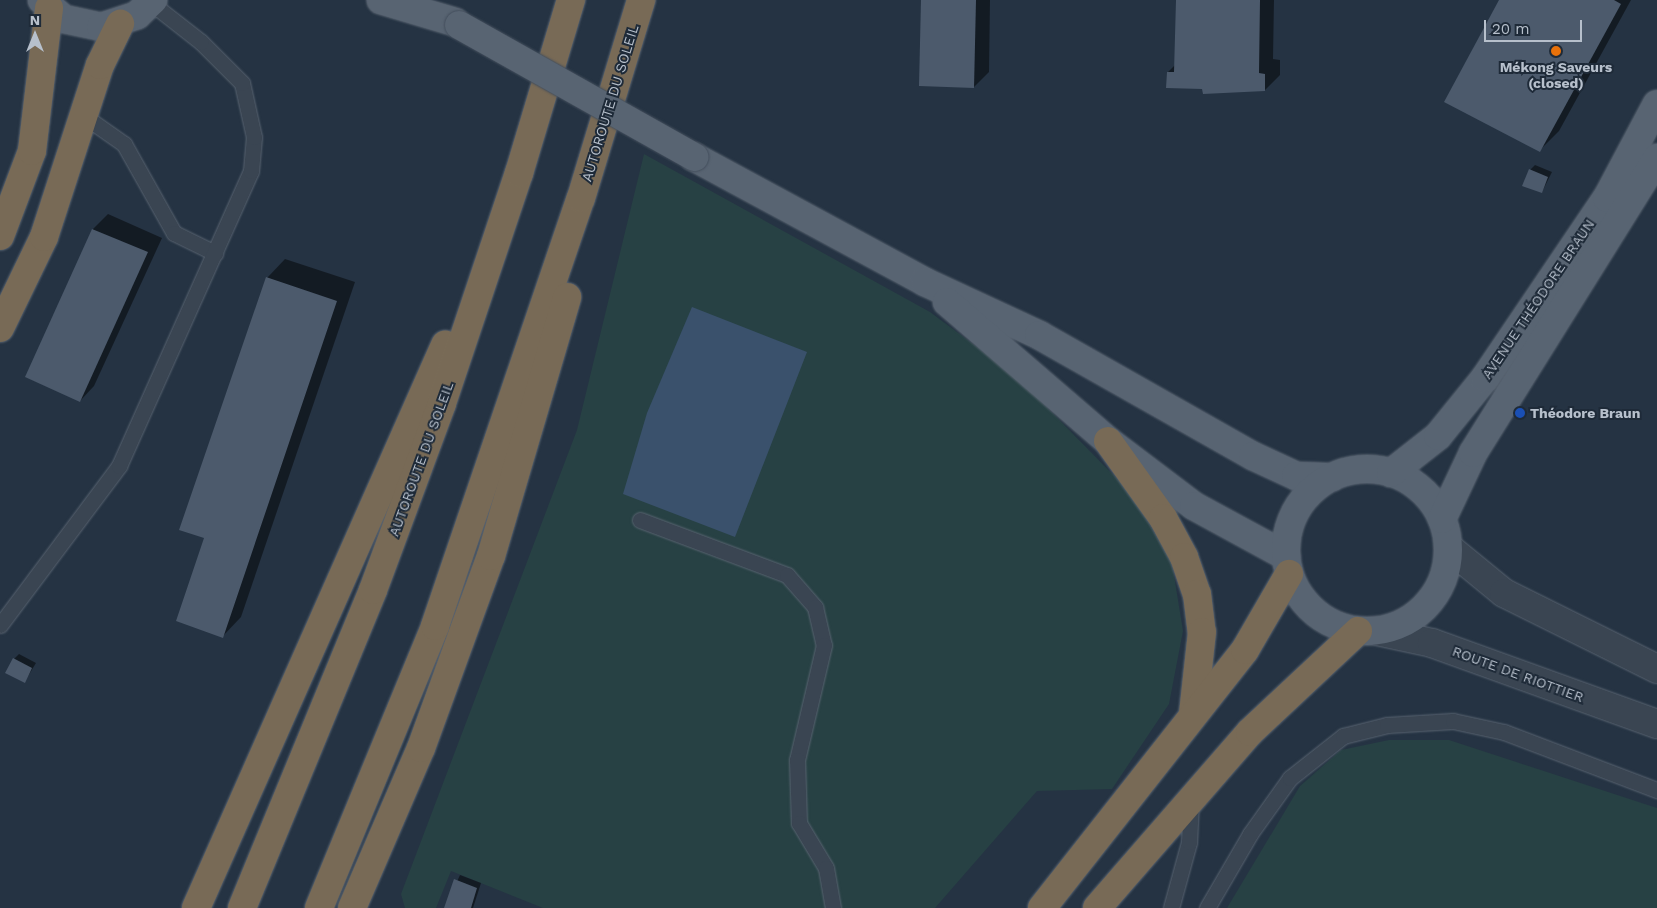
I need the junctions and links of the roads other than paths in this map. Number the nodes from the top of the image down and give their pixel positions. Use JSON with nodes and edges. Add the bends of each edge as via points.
{"nodes":[{"id":1,"x":381,"y":0,"type":"edge"},
{"id":2,"x":425,"y":0,"type":"edge"},
{"id":3,"x":571,"y":0,"type":"edge"},
{"id":4,"x":641,"y":0,"type":"edge"},
{"id":5,"x":646,"y":0,"type":"edge"},
{"id":6,"x":152,"y":1,"type":"edge"},
{"id":7,"x":45,"y":4,"type":"edge"},
{"id":8,"x":120,"y":24,"type":"junction"},
{"id":9,"x":457,"y":24,"type":"junction"},
{"id":10,"x":1657,"y":104,"type":"edge"},
{"id":11,"x":84,"y":116,"type":"junction"},
{"id":12,"x":1655,"y":164,"type":"edge"},
{"id":13,"x":519,"y":173,"type":"junction"},
{"id":14,"x":0,"y":236,"type":"edge"},
{"id":15,"x":215,"y":253,"type":"junction"},
{"id":16,"x":925,"y":282,"type":"junction"},
{"id":17,"x":0,"y":328,"type":"edge"},
{"id":18,"x":1108,"y":441,"type":"junction"},
{"id":19,"x":1391,"y":473,"type":"junction"},
{"id":20,"x":1332,"y":477,"type":"junction"},
{"id":21,"x":1442,"y":519,"type":"junction"},
{"id":22,"x":640,"y":520,"type":"dead end"},
{"id":23,"x":1448,"y":548,"type":"junction"},
{"id":24,"x":1287,"y":565,"type":"junction"},
{"id":25,"x":0,"y":625,"type":"edge"},
{"id":26,"x":1368,"y":631,"type":"junction"},
{"id":27,"x":1657,"y":669,"type":"edge"},
{"id":28,"x":1193,"y":714,"type":"junction"},
{"id":29,"x":1657,"y":724,"type":"edge"},
{"id":30,"x":1657,"y":790,"type":"edge"},
{"id":31,"x":1191,"y":799,"type":"junction"},
{"id":32,"x":324,"y":906,"type":"edge"},
{"id":33,"x":196,"y":908,"type":"edge"},
{"id":34,"x":242,"y":908,"type":"edge"},
{"id":35,"x":352,"y":908,"type":"edge"},
{"id":36,"x":833,"y":908,"type":"edge"},
{"id":37,"x":1042,"y":908,"type":"edge"},
{"id":38,"x":1096,"y":908,"type":"edge"},
{"id":39,"x":1172,"y":908,"type":"edge"},
{"id":40,"x":1207,"y":908,"type":"edge"}],
"edges":[{"from":1,"to":9,"type":"main road"},
{"from":2,"to":9,"type":"main road"},
{"from":3,"to":13,"type":"highway","name":"AUTOROUTE DU SOLEIL"},
{"from":4,"to":32,"type":"highway","name":"AUTOROUTE DU SOLEIL","via":[[581,198],[448,589]]},
{"from":5,"to":35,"type":"highway","via":[[609,153],[491,556],[421,748]]},
{"from":6,"to":8,"type":"main road"},
{"from":6,"to":15,"type":"lane","via":[[201,42],[242,83],[247,97],[254,138],[251,170]]},
{"from":7,"to":8,"type":"main road","via":[[82,25]]},
{"from":7,"to":14,"type":"highway","via":[[32,151]]},
{"from":8,"to":11,"type":"highway"},
{"from":9,"to":16,"type":"main road","bridge":true},
{"from":10,"to":19,"type":"main road","name":"AVENUE THÉODORE BRAUN","via":[[1607,198],[1485,378],[1438,436]]},
{"from":11,"to":15,"type":"lane","via":[[124,144],[174,234]]},
{"from":11,"to":17,"type":"highway","via":[[44,237]]},
{"from":12,"to":21,"type":"main road","name":"AVENUE THÉODORE BRAUN","via":[[1474,453]]},
{"from":13,"to":33,"type":"highway"},
{"from":13,"to":34,"type":"highway","name":"AUTOROUTE DU SOLEIL","via":[[373,590]]},
{"from":15,"to":25,"type":"lane","via":[[119,466]]},
{"from":16,"to":18,"type":"main road"},
{"from":16,"to":20,"type":"main road","via":[[1039,335],[1253,456],[1296,476]]},
{"from":18,"to":24,"type":"main road","via":[[1194,506]]},
{"from":18,"to":28,"type":"highway","via":[[1163,518],[1184,557],[1197,594],[1202,632]]},
{"from":19,"to":20,"type":"main road","via":[[1371,469]]},
{"from":19,"to":21,"type":"main road","via":[[1416,486]]},
{"from":20,"to":24,"type":"main road","via":[[1302,501],[1292,518]]},
{"from":21,"to":23,"type":"main road"},
{"from":22,"to":36,"type":"lane","via":[[787,575],[816,607],[824,645],[797,760],[799,822],[826,868]]},
{"from":23,"to":26,"type":"main road","via":[[1446,571],[1436,594],[1407,620]]},
{"from":23,"to":27,"type":"street","via":[[1504,593]]},
{"from":24,"to":26,"type":"main road","via":[[1299,595],[1315,613],[1335,625]]},
{"from":24,"to":28,"type":"highway","via":[[1266,620]]},
{"from":26,"to":29,"type":"street","name":"ROUTE DE RIOTTIER","via":[[1432,643]]},
{"from":26,"to":31,"type":"highway","via":[[1250,732]]},
{"from":28,"to":37,"type":"highway"},
{"from":30,"to":40,"type":"lane","via":[[1504,732],[1453,721],[1386,725],[1343,736],[1290,778],[1250,834]]},
{"from":31,"to":38,"type":"highway"},
{"from":31,"to":39,"type":"lane","via":[[1190,842]]}]}
